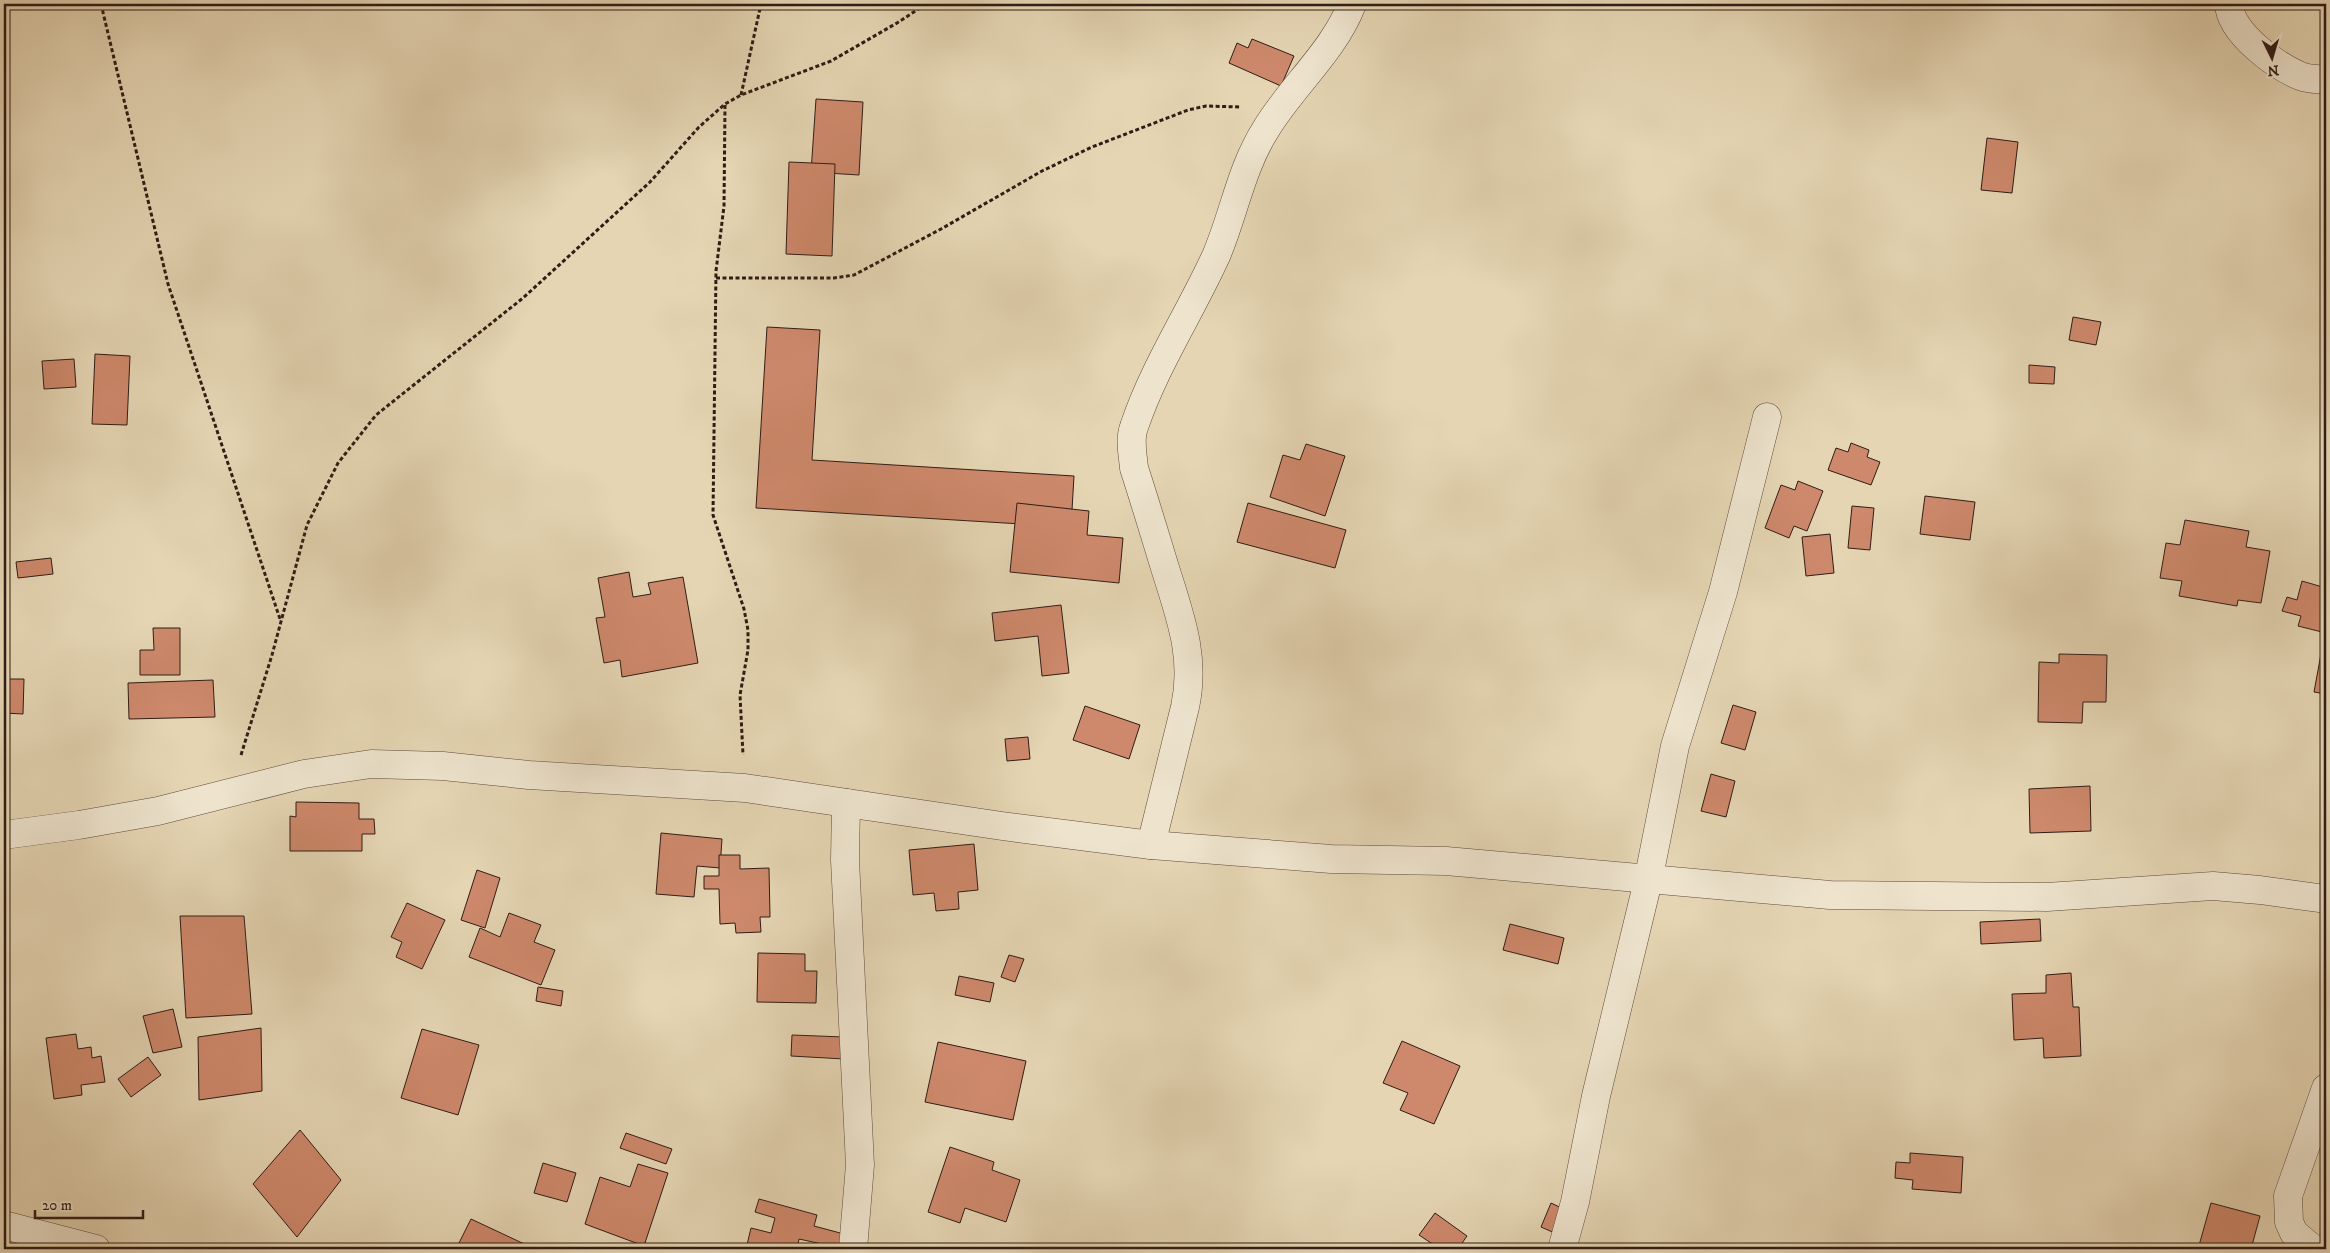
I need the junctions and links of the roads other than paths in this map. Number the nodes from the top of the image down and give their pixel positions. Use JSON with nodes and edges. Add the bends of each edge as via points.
{"nodes":[{"id":1,"x":1352,"y":4,"type":"edge"},
{"id":2,"x":2230,"y":4,"type":"edge"},
{"id":3,"x":2326,"y":80,"type":"edge"},
{"id":4,"x":1767,"y":417,"type":"dead end"},
{"id":5,"x":846,"y":803,"type":"junction"},
{"id":6,"x":4,"y":835,"type":"edge"},
{"id":7,"x":1151,"y":845,"type":"junction"},
{"id":8,"x":1648,"y":881,"type":"junction"},
{"id":9,"x":2326,"y":899,"type":"edge"},
{"id":10,"x":2326,"y":1088,"type":"edge"},
{"id":11,"x":4,"y":1226,"type":"edge"},
{"id":12,"x":96,"y":1249,"type":"edge"},
{"id":13,"x":853,"y":1249,"type":"edge"},
{"id":14,"x":1562,"y":1249,"type":"edge"},
{"id":15,"x":2313,"y":1249,"type":"edge"}],
"edges":[{"from":1,"to":7,"type":"street","via":[[1335,35],[1266,128],[1248,163],[1216,254],[1133,429],[1134,468],[1183,626],[1190,666],[1190,685]]},
{"from":2,"to":3,"type":"street","via":[[2236,23],[2272,61],[2304,77]]},
{"from":4,"to":8,"type":"street","via":[[1723,592],[1675,746]]},
{"from":5,"to":6,"type":"street","via":[[745,788],[528,776],[443,766],[371,764],[304,774],[158,811]]},
{"from":5,"to":7,"type":"street"},
{"from":5,"to":13,"type":"street","via":[[846,879],[860,1131]]},
{"from":7,"to":8,"type":"street","via":[[1331,859],[1446,861]]},
{"from":8,"to":9,"type":"street","via":[[1830,895],[2047,897],[2213,886]]},
{"from":8,"to":14,"type":"street"},
{"from":10,"to":15,"type":"street","via":[[2288,1196],[2289,1222],[2294,1233]]},
{"from":11,"to":12,"type":"street"}]}
